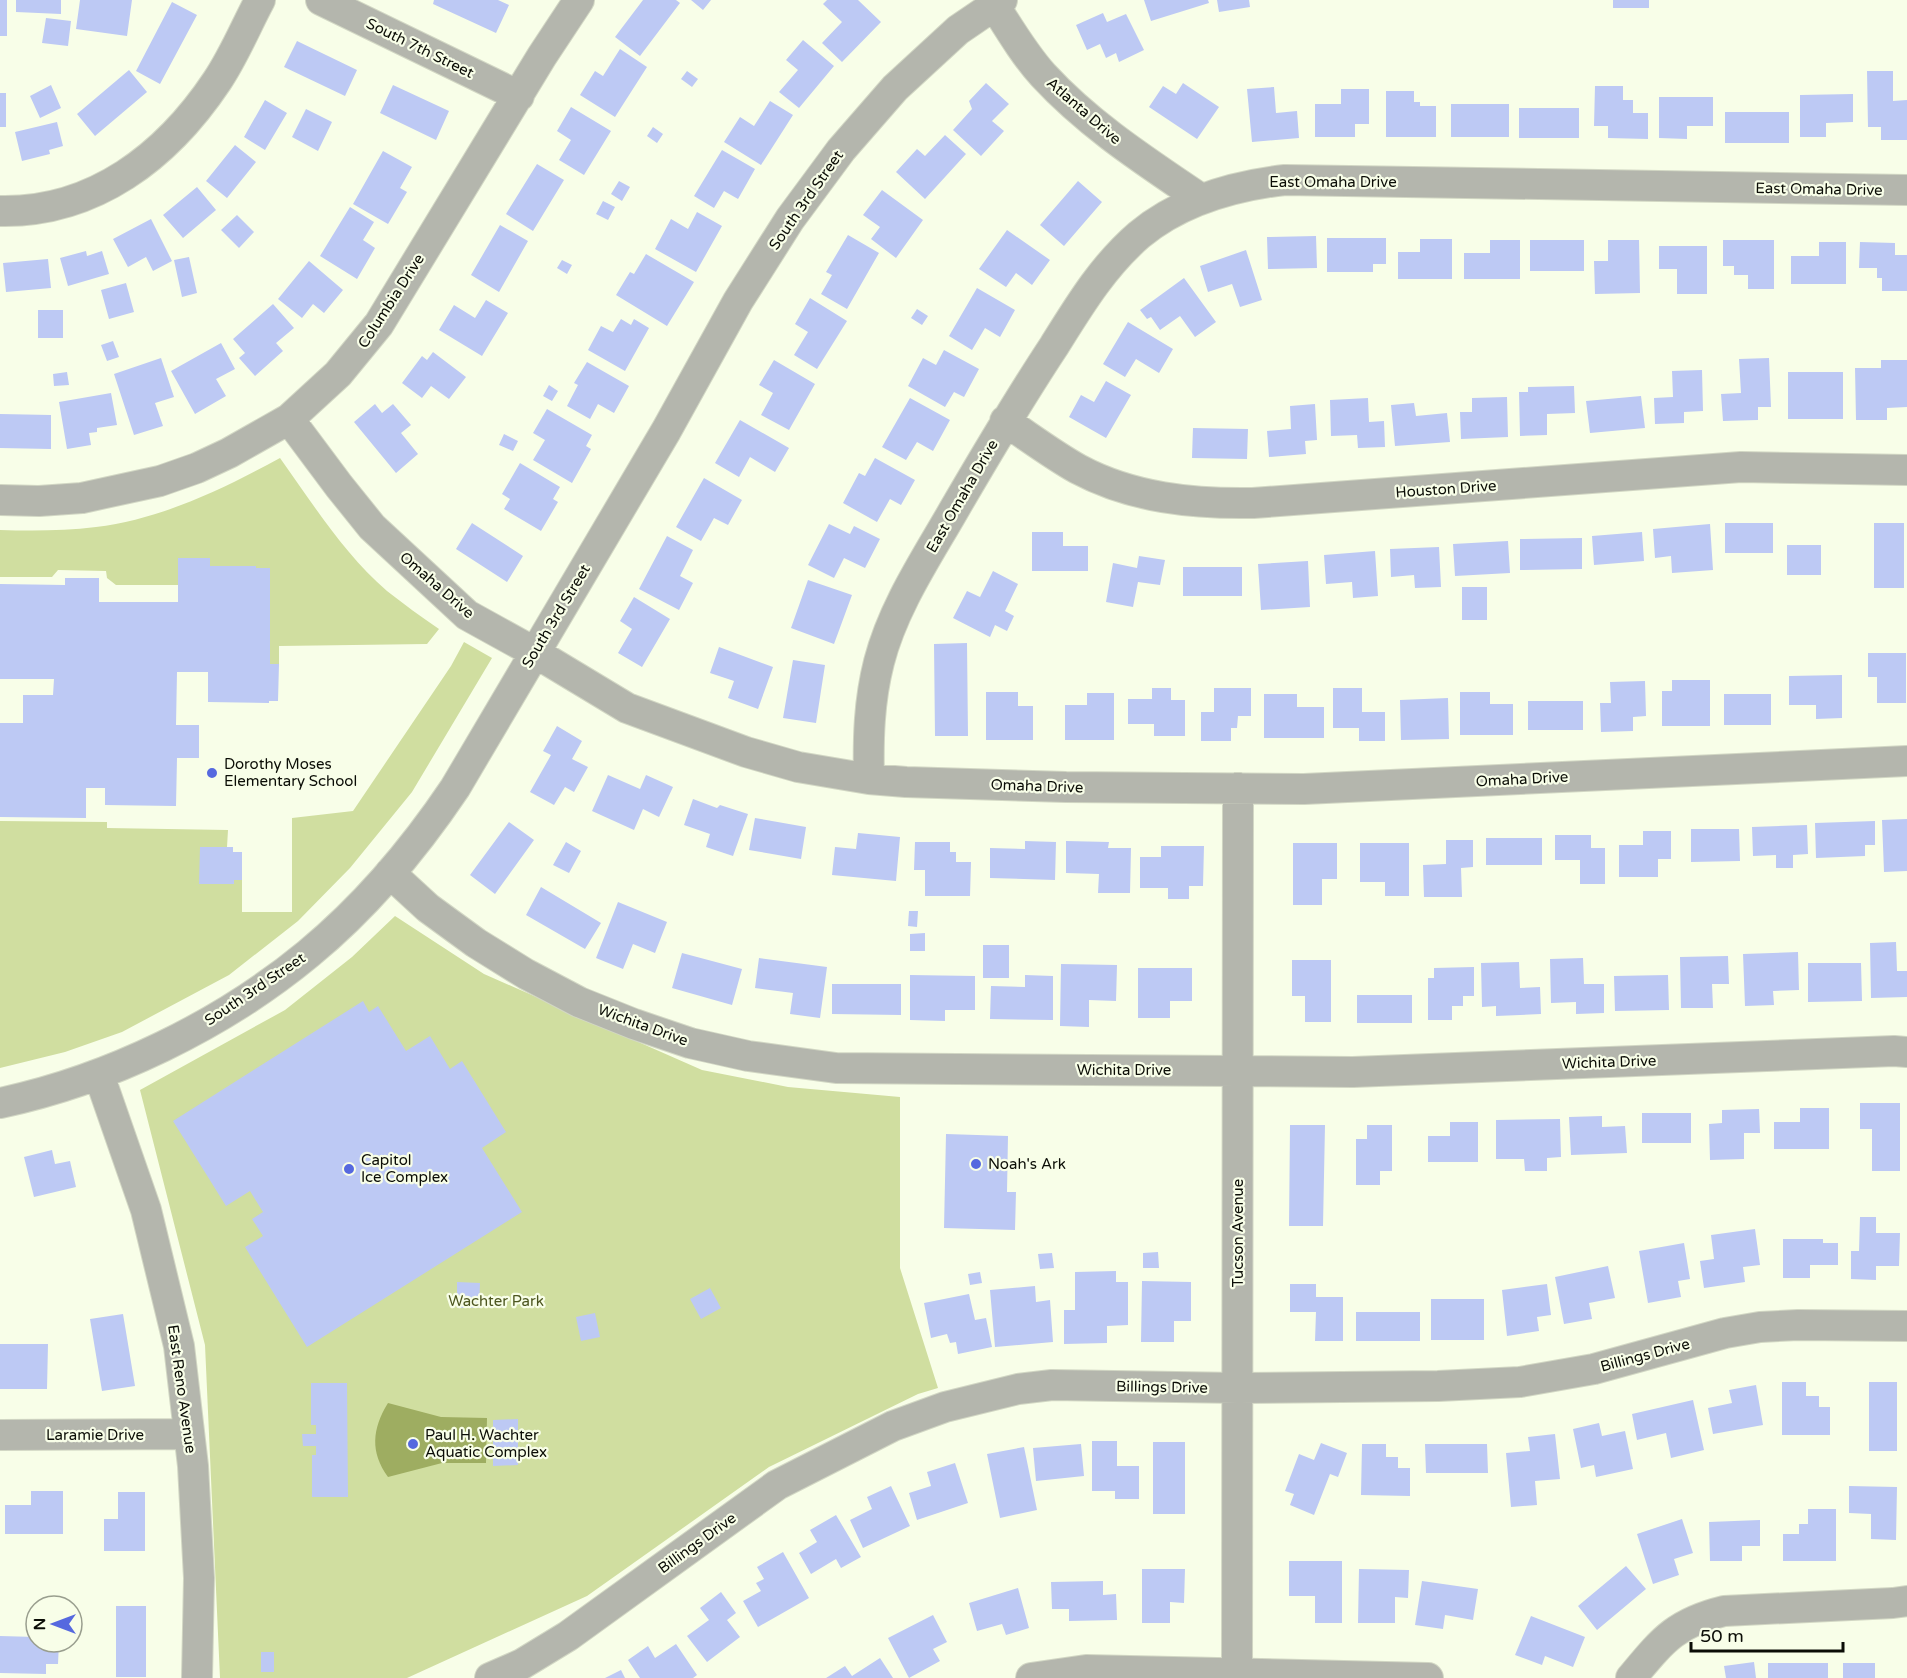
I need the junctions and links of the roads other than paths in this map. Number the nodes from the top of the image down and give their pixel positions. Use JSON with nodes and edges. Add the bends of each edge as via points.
{"nodes":[{"id":1,"x":260,"y":0,"type":"edge"},
{"id":2,"x":321,"y":0,"type":"edge"},
{"id":3,"x":579,"y":0,"type":"edge"},
{"id":4,"x":996,"y":2,"type":"edge"},
{"id":5,"x":519,"y":96,"type":"junction"},
{"id":6,"x":1907,"y":190,"type":"edge"},
{"id":7,"x":1201,"y":199,"type":"junction"},
{"id":8,"x":0,"y":211,"type":"edge"},
{"id":9,"x":289,"y":419,"type":"junction"},
{"id":10,"x":1005,"y":421,"type":"junction"},
{"id":11,"x":1907,"y":470,"type":"edge"},
{"id":12,"x":0,"y":500,"type":"edge"},
{"id":13,"x":534,"y":652,"type":"junction"},
{"id":14,"x":1907,"y":761,"type":"edge"},
{"id":15,"x":869,"y":778,"type":"junction"},
{"id":16,"x":1238,"y":788,"type":"junction"},
{"id":17,"x":390,"y":873,"type":"junction"},
{"id":18,"x":1907,"y":1052,"type":"edge"},
{"id":19,"x":1237,"y":1071,"type":"junction"},
{"id":20,"x":99,"y":1075,"type":"junction"},
{"id":21,"x":0,"y":1103,"type":"edge"},
{"id":22,"x":1907,"y":1326,"type":"edge"},
{"id":23,"x":1238,"y":1388,"type":"junction"},
{"id":24,"x":189,"y":1434,"type":"junction"},
{"id":25,"x":0,"y":1435,"type":"edge"},
{"id":26,"x":1907,"y":1601,"type":"edge"},
{"id":27,"x":1237,"y":1675,"type":"edge"},
{"id":28,"x":197,"y":1678,"type":"edge"},
{"id":29,"x":490,"y":1678,"type":"edge"},
{"id":30,"x":1031,"y":1678,"type":"edge"},
{"id":31,"x":1428,"y":1678,"type":"edge"},
{"id":32,"x":1631,"y":1678,"type":"edge"}],
"edges":[{"from":1,"to":8,"type":"street","via":[[218,80],[190,117],[142,165],[82,197],[49,206]]},
{"from":2,"to":5,"type":"street","name":"South 7th Street"},
{"from":3,"to":5,"type":"street","name":"Columbia Drive"},
{"from":4,"to":7,"type":"street","name":"Atlanta Drive","via":[[1027,55],[1074,107]]},
{"from":4,"to":13,"type":"street","name":"South 3rd Street","via":[[958,30],[895,88],[841,150],[790,219],[738,301],[666,431]]},
{"from":5,"to":9,"type":"street","name":"Columbia Drive","via":[[379,324],[338,374]]},
{"from":6,"to":7,"type":"street","name":"East Omaha Drive","via":[[1285,180],[1251,184]]},
{"from":7,"to":10,"type":"street","name":"East Omaha Drive","via":[[1141,234],[1093,284]]},
{"from":9,"to":12,"type":"street","name":"Columbia Drive","via":[[230,453],[160,481],[82,498]]},
{"from":9,"to":13,"type":"street","name":"Omaha Drive","via":[[372,526],[467,615]]},
{"from":10,"to":11,"type":"street","name":"Houston Drive","via":[[1097,478],[1173,500],[1213,504],[1741,467]]},
{"from":10,"to":15,"type":"street","name":"East Omaha Drive","via":[[892,624],[871,699],[867,738]]},
{"from":13,"to":15,"type":"street","name":"Omaha Drive","via":[[627,708],[746,752]]},
{"from":13,"to":17,"type":"street","name":"South 3rd Street","via":[[455,788],[417,843]]},
{"from":14,"to":16,"type":"street","name":"Omaha Drive","via":[[1304,789]]},
{"from":15,"to":16,"type":"street","name":"Omaha Drive","via":[[1066,787]]},
{"from":16,"to":19,"type":"street","name":"Tucson Avenue"},
{"from":17,"to":19,"type":"street","name":"Wichita Drive","via":[[428,908],[476,943],[579,1002],[634,1024],[736,1053],[836,1068]]},
{"from":17,"to":20,"type":"street","name":"South 3rd Street","via":[[308,954],[249,997],[177,1039]]},
{"from":18,"to":19,"type":"street","name":"Wichita Drive","via":[[1353,1072]]},
{"from":19,"to":23,"type":"street","name":"Tucson Avenue"},
{"from":20,"to":21,"type":"street","name":"South 3rd Street"},
{"from":20,"to":24,"type":"street","name":"East Reno Avenue","via":[[146,1210],[179,1346]]},
{"from":22,"to":23,"type":"street","name":"Billings Drive","via":[[1760,1327],[1594,1369],[1520,1382]]},
{"from":23,"to":27,"type":"street","name":"Tucson Avenue"},
{"from":23,"to":29,"type":"street","name":"Billings Drive","via":[[1052,1385],[945,1407],[893,1426],[777,1485],[568,1636]]},
{"from":24,"to":25,"type":"street","name":"Laramie Drive"},
{"from":24,"to":28,"type":"street","name":"East Reno Avenue","via":[[199,1578]]},
{"from":26,"to":32,"type":"street","via":[[1724,1611],[1701,1617],[1662,1641]]},
{"from":27,"to":30,"type":"street","via":[[1086,1670]]},
{"from":27,"to":31,"type":"street"}]}
